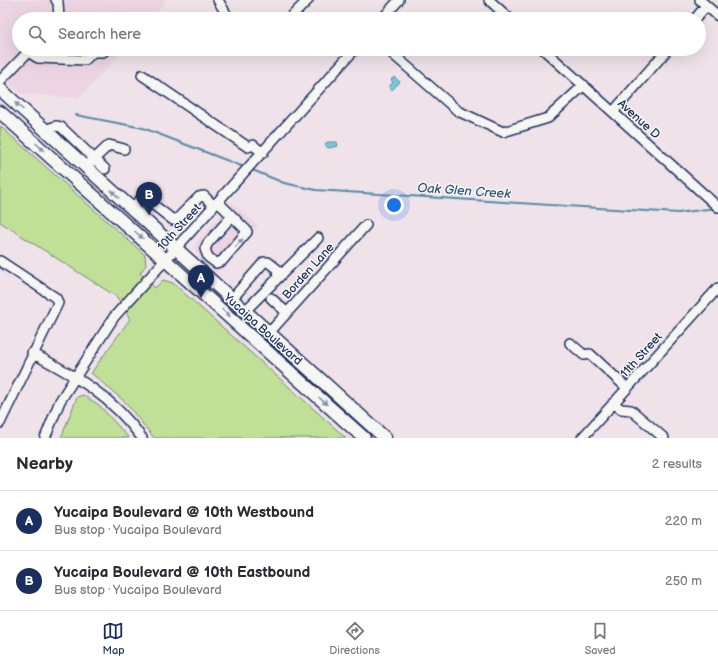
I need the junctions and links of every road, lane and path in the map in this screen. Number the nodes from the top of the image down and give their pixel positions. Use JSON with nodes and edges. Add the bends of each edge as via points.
{"nodes":[{"id":1,"x":56,"y":0,"type":"edge"},
{"id":2,"x":218,"y":0,"type":"edge"},
{"id":3,"x":308,"y":0,"type":"edge"},
{"id":4,"x":399,"y":0,"type":"edge"},
{"id":5,"x":489,"y":0,"type":"edge"},
{"id":6,"x":703,"y":3,"type":"edge"},
{"id":7,"x":59,"y":12,"type":"edge"},
{"id":8,"x":225,"y":12,"type":"edge"},
{"id":9,"x":297,"y":12,"type":"edge"},
{"id":10,"x":388,"y":12,"type":"edge"},
{"id":11,"x":502,"y":12,"type":"edge"},
{"id":12,"x":698,"y":12,"type":"edge"},
{"id":13,"x":718,"y":16,"type":"edge"},
{"id":14,"x":25,"y":56,"type":"edge"},
{"id":15,"x":36,"y":56,"type":"edge"},
{"id":16,"x":88,"y":56,"type":"edge"},
{"id":17,"x":349,"y":56,"type":"edge"},
{"id":18,"x":395,"y":56,"type":"edge"},
{"id":19,"x":551,"y":56,"type":"edge"},
{"id":20,"x":662,"y":56,"type":"edge"},
{"id":21,"x":142,"y":75,"type":"dead end"},
{"id":22,"x":0,"y":82,"type":"edge"},
{"id":23,"x":584,"y":85,"type":"junction"},
{"id":24,"x":0,"y":89,"type":"edge"},
{"id":25,"x":0,"y":112,"type":"edge"},
{"id":26,"x":613,"y":112,"type":"junction"},
{"id":27,"x":124,"y":149,"type":"dead end"},
{"id":28,"x":262,"y":153,"type":"junction"},
{"id":29,"x":90,"y":163,"type":"junction"},
{"id":30,"x":105,"y":169,"type":"dead end"},
{"id":31,"x":216,"y":204,"type":"junction"},
{"id":32,"x":718,"y":207,"type":"edge"},
{"id":33,"x":131,"y":208,"type":"junction"},
{"id":34,"x":232,"y":216,"type":"junction"},
{"id":35,"x":366,"y":225,"type":"dead end"},
{"id":36,"x":318,"y":238,"type":"dead end"},
{"id":37,"x":175,"y":249,"type":"junction"},
{"id":38,"x":166,"y":259,"type":"junction"},
{"id":39,"x":212,"y":262,"type":"junction"},
{"id":40,"x":1,"y":264,"type":"edge"},
{"id":41,"x":201,"y":273,"type":"junction"},
{"id":42,"x":278,"y":277,"type":"junction"},
{"id":43,"x":718,"y":288,"type":"edge"},
{"id":44,"x":272,"y":298,"type":"dead end"},
{"id":45,"x":231,"y":300,"type":"junction"},
{"id":46,"x":244,"y":312,"type":"junction"},
{"id":47,"x":287,"y":313,"type":"junction"},
{"id":48,"x":268,"y":334,"type":"junction"},
{"id":49,"x":570,"y":343,"type":"dead end"},
{"id":50,"x":32,"y":353,"type":"junction"},
{"id":51,"x":75,"y":376,"type":"junction"},
{"id":52,"x":627,"y":388,"type":"junction"},
{"id":53,"x":614,"y":403,"type":"junction"},
{"id":54,"x":0,"y":423,"type":"edge"},
{"id":55,"x":46,"y":438,"type":"edge"},
{"id":56,"x":142,"y":438,"type":"edge"},
{"id":57,"x":364,"y":438,"type":"edge"},
{"id":58,"x":385,"y":438,"type":"edge"},
{"id":59,"x":582,"y":438,"type":"edge"},
{"id":60,"x":664,"y":438,"type":"edge"}],
"edges":[{"from":1,"to":7,"type":"street"},
{"from":2,"to":8,"type":"street"},
{"from":3,"to":9,"type":"street"},
{"from":4,"to":10,"type":"street"},
{"from":5,"to":11,"type":"street"},
{"from":6,"to":12,"type":"street"},
{"from":6,"to":13,"type":"street"},
{"from":14,"to":22,"type":"street"},
{"from":15,"to":16,"type":"street","via":[[86,60]]},
{"from":17,"to":28,"type":"street","name":"10th Street"},
{"from":18,"to":23,"type":"street","via":[[458,111],[503,132],[548,118]]},
{"from":19,"to":23,"type":"street","name":"Avenue D"},
{"from":20,"to":26,"type":"street"},
{"from":21,"to":28,"type":"street","via":[[248,147],[253,145]]},
{"from":23,"to":26,"type":"street","name":"Avenue D"},
{"from":29,"to":24,"type":"main road","name":"Yucaipa Boulevard","one_way":true,"via":[[66,140],[45,130]]},
{"from":25,"to":38,"type":"main road","name":"Yucaipa Boulevard","one_way":true},
{"from":26,"to":32,"type":"street","name":"Avenue D"},
{"from":27,"to":29,"type":"street","via":[[109,145]]},
{"from":28,"to":31,"type":"street","name":"10th Street"},
{"from":29,"to":30,"type":"street"},
{"from":33,"to":29,"type":"main road","name":"Yucaipa Boulevard","one_way":true},
{"from":31,"to":33,"type":"street","via":[[204,196],[199,197],[173,220],[146,199],[140,199]]},
{"from":31,"to":34,"type":"street"},
{"from":31,"to":37,"type":"street","name":"10th Street"},
{"from":33,"to":37,"type":"main road","name":"Yucaipa Boulevard"},
{"from":34,"to":39,"type":"street","via":[[205,249],[205,254]]},
{"from":39,"to":34,"type":"street","one_way":true,"via":[[222,261],[247,232]]},
{"from":35,"to":47,"type":"street","name":"Borden Lane"},
{"from":36,"to":42,"type":"street","via":[[287,272]]},
{"from":37,"to":38,"type":"street","name":"10th Street"},
{"from":37,"to":41,"type":"main road","name":"Yucaipa Boulevard"},
{"from":38,"to":51,"type":"street","name":"10th Street","via":[[114,317]]},
{"from":38,"to":57,"type":"main road","name":"Yucaipa Boulevard","one_way":true},
{"from":39,"to":41,"type":"street"},
{"from":40,"to":50,"type":"street","via":[[56,298],[58,303]]},
{"from":41,"to":45,"type":"main road","name":"Yucaipa Boulevard"},
{"from":42,"to":45,"type":"street","via":[[277,269],[264,262]]},
{"from":42,"to":46,"type":"street"},
{"from":43,"to":52,"type":"street","name":"11th Street"},
{"from":44,"to":47,"type":"street"},
{"from":45,"to":46,"type":"main road","name":"Yucaipa Boulevard"},
{"from":46,"to":48,"type":"main road","name":"Yucaipa Boulevard"},
{"from":47,"to":48,"type":"street","name":"Borden Lane"},
{"from":48,"to":58,"type":"main road","name":"Yucaipa Boulevard"},
{"from":49,"to":52,"type":"street","via":[[584,355],[590,354]]},
{"from":50,"to":51,"type":"street"},
{"from":50,"to":54,"type":"street"},
{"from":51,"to":55,"type":"street","name":"10th Street","via":[[60,401]]},
{"from":51,"to":56,"type":"street","via":[[107,398],[129,420]]},
{"from":52,"to":53,"type":"street","name":"11th Street"},
{"from":53,"to":59,"type":"street","name":"11th Street"},
{"from":53,"to":60,"type":"street","via":[[621,409],[631,410]]}]}
